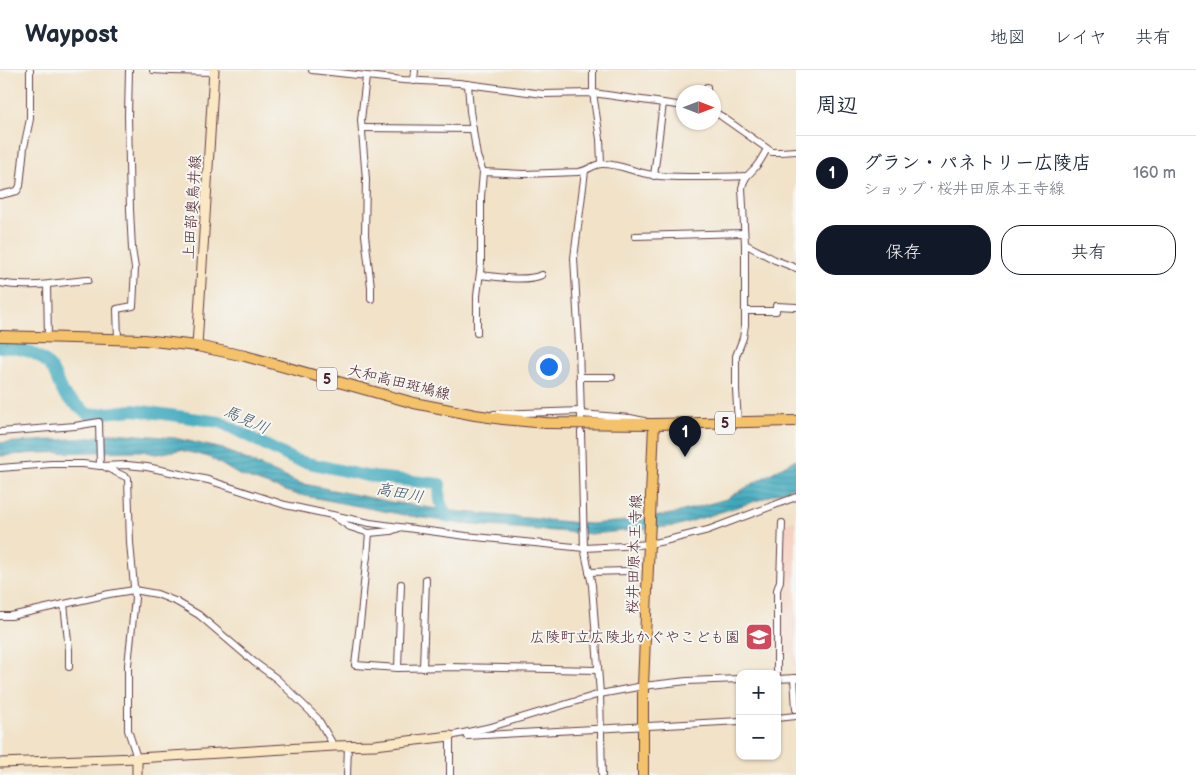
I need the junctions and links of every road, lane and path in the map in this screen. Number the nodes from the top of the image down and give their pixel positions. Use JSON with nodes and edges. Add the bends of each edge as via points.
{"nodes":[{"id":1,"x":30,"y":70,"type":"edge"},
{"id":2,"x":129,"y":70,"type":"edge"},
{"id":3,"x":153,"y":70,"type":"edge"},
{"id":4,"x":312,"y":70,"type":"edge"},
{"id":5,"x":415,"y":70,"type":"edge"},
{"id":6,"x":593,"y":70,"type":"edge"},
{"id":7,"x":214,"y":71,"type":"edge"},
{"id":8,"x":348,"y":72,"type":"edge"},
{"id":9,"x":366,"y":77,"type":"junction"},
{"id":10,"x":414,"y":81,"type":"junction"},
{"id":11,"x":468,"y":84,"type":"junction"},
{"id":12,"x":593,"y":93,"type":"junction"},
{"id":13,"x":664,"y":103,"type":"junction"},
{"id":14,"x":676,"y":105,"type":"edge"},
{"id":15,"x":721,"y":116,"type":"edge"},
{"id":16,"x":362,"y":128,"type":"junction"},
{"id":17,"x":473,"y":129,"type":"junction"},
{"id":18,"x":767,"y":149,"type":"junction"},
{"id":19,"x":796,"y":151,"type":"edge"},
{"id":20,"x":601,"y":163,"type":"junction"},
{"id":21,"x":585,"y":171,"type":"junction"},
{"id":22,"x":483,"y":172,"type":"junction"},
{"id":23,"x":654,"y":176,"type":"junction"},
{"id":24,"x":746,"y":176,"type":"junction"},
{"id":25,"x":0,"y":195,"type":"edge"},
{"id":26,"x":744,"y":233,"type":"junction"},
{"id":27,"x":635,"y":236,"type":"dead end"},
{"id":28,"x":745,"y":244,"type":"junction"},
{"id":29,"x":796,"y":268,"type":"edge"},
{"id":30,"x":480,"y":275,"type":"junction"},
{"id":31,"x":542,"y":275,"type":"dead end"},
{"id":32,"x":88,"y":280,"type":"dead end"},
{"id":33,"x":0,"y":283,"type":"edge"},
{"id":34,"x":47,"y":286,"type":"junction"},
{"id":35,"x":371,"y":299,"type":"dead end"},
{"id":36,"x":796,"y":307,"type":"edge"},
{"id":37,"x":746,"y":310,"type":"junction"},
{"id":38,"x":477,"y":333,"type":"dead end"},
{"id":39,"x":0,"y":336,"type":"edge"},
{"id":40,"x":48,"y":337,"type":"junction"},
{"id":41,"x":118,"y":339,"type":"junction"},
{"id":42,"x":197,"y":346,"type":"junction"},
{"id":43,"x":580,"y":377,"type":"junction"},
{"id":44,"x":612,"y":377,"type":"dead end"},
{"id":45,"x":581,"y":414,"type":"junction"},
{"id":46,"x":475,"y":415,"type":"junction"},
{"id":47,"x":796,"y":422,"type":"edge"},
{"id":48,"x":738,"y":423,"type":"junction"},
{"id":49,"x":654,"y":424,"type":"junction"},
{"id":50,"x":0,"y":432,"type":"edge"},
{"id":51,"x":581,"y":432,"type":"dead end"},
{"id":52,"x":101,"y":465,"type":"junction"},
{"id":53,"x":0,"y":468,"type":"edge"},
{"id":54,"x":796,"y":497,"type":"edge"},
{"id":55,"x":333,"y":516,"type":"junction"},
{"id":56,"x":782,"y":523,"type":"dead end"},
{"id":57,"x":400,"y":528,"type":"junction"},
{"id":58,"x":369,"y":533,"type":"junction"},
{"id":59,"x":649,"y":544,"type":"junction"},
{"id":60,"x":584,"y":548,"type":"junction"},
{"id":61,"x":589,"y":572,"type":"junction"},
{"id":62,"x":628,"y":572,"type":"dead end"},
{"id":63,"x":426,"y":579,"type":"dead end"},
{"id":64,"x":401,"y":584,"type":"dead end"},
{"id":65,"x":134,"y":590,"type":"junction"},
{"id":66,"x":64,"y":604,"type":"junction"},
{"id":67,"x":0,"y":616,"type":"edge"},
{"id":68,"x":69,"y":667,"type":"dead end"},
{"id":69,"x":398,"y":668,"type":"junction"},
{"id":70,"x":423,"y":668,"type":"junction"},
{"id":71,"x":597,"y":670,"type":"junction"},
{"id":72,"x":777,"y":670,"type":"edge"},
{"id":73,"x":781,"y":678,"type":"edge"},
{"id":74,"x":795,"y":678,"type":"edge"},
{"id":75,"x":736,"y":679,"type":"edge"},
{"id":76,"x":643,"y":686,"type":"junction"},
{"id":77,"x":600,"y":694,"type":"junction"},
{"id":78,"x":796,"y":709,"type":"edge"},
{"id":79,"x":796,"y":716,"type":"edge"},
{"id":80,"x":781,"y":718,"type":"edge"},
{"id":81,"x":736,"y":721,"type":"edge"},
{"id":82,"x":643,"y":726,"type":"junction"},
{"id":83,"x":600,"y":728,"type":"junction"},
{"id":84,"x":450,"y":736,"type":"junction"},
{"id":85,"x":334,"y":746,"type":"junction"},
{"id":86,"x":348,"y":746,"type":"junction"},
{"id":87,"x":137,"y":758,"type":"junction"},
{"id":88,"x":0,"y":763,"type":"edge"},
{"id":89,"x":137,"y":775,"type":"edge"},
{"id":90,"x":347,"y":775,"type":"edge"},
{"id":91,"x":450,"y":775,"type":"edge"},
{"id":92,"x":602,"y":775,"type":"edge"},
{"id":93,"x":643,"y":775,"type":"edge"}],
"edges":[{"from":1,"to":25,"type":"street","via":[[30,119],[20,186],[15,192]]},
{"from":2,"to":41,"type":"street","via":[[130,210],[135,278],[133,306],[117,309]]},
{"from":3,"to":7,"type":"street"},
{"from":4,"to":8,"type":"street"},
{"from":5,"to":10,"type":"street"},
{"from":6,"to":12,"type":"street"},
{"from":7,"to":42,"type":"street","name":"上田部奥鳥井線"},
{"from":8,"to":9,"type":"street"},
{"from":9,"to":10,"type":"street"},
{"from":9,"to":16,"type":"street"},
{"from":10,"to":11,"type":"street"},
{"from":11,"to":12,"type":"street","via":[[543,94]]},
{"from":11,"to":17,"type":"street"},
{"from":12,"to":13,"type":"street"},
{"from":12,"to":20,"type":"street"},
{"from":13,"to":14,"type":"street"},
{"from":13,"to":23,"type":"street"},
{"from":15,"to":18,"type":"street"},
{"from":16,"to":17,"type":"street"},
{"from":16,"to":35,"type":"street","via":[[366,179],[365,234]]},
{"from":17,"to":22,"type":"street"},
{"from":18,"to":19,"type":"street"},
{"from":18,"to":24,"type":"street"},
{"from":20,"to":21,"type":"street"},
{"from":20,"to":23,"type":"street"},
{"from":21,"to":22,"type":"street"},
{"from":21,"to":43,"type":"street","via":[[574,258]]},
{"from":22,"to":30,"type":"street"},
{"from":23,"to":24,"type":"street"},
{"from":24,"to":26,"type":"street","via":[[742,188]]},
{"from":26,"to":27,"type":"street"},
{"from":26,"to":28,"type":"street"},
{"from":28,"to":29,"type":"street"},
{"from":28,"to":37,"type":"street"},
{"from":30,"to":31,"type":"street","via":[[523,278]]},
{"from":30,"to":38,"type":"street"},
{"from":32,"to":34,"type":"street"},
{"from":33,"to":34,"type":"street"},
{"from":34,"to":40,"type":"street"},
{"from":36,"to":37,"type":"street","via":[[776,306],[776,311]]},
{"from":37,"to":48,"type":"street","via":[[745,332],[736,356]]},
{"from":39,"to":40,"type":"main road","name":"大和高田斑鳩線","number":"5"},
{"from":40,"to":41,"type":"main road","name":"大和高田斑鳩線","number":"5"},
{"from":41,"to":42,"type":"main road","name":"大和高田斑鳩線","number":"5"},
{"from":42,"to":46,"type":"main road","name":"大和高田斑鳩線","number":"5","via":[[245,356],[414,403]]},
{"from":43,"to":44,"type":"street"},
{"from":43,"to":45,"type":"street"},
{"from":45,"to":46,"type":"street","via":[[553,411]]},
{"from":45,"to":49,"type":"street","via":[[630,418]]},
{"from":46,"to":49,"type":"main road","name":"大和高田斑鳩線","number":"5","via":[[546,423]]},
{"from":47,"to":48,"type":"main road","name":"大和高田斑鳩線","number":"5"},
{"from":48,"to":49,"type":"main road","name":"大和高田斑鳩線","number":"5"},
{"from":49,"to":59,"type":"main road","name":"桜井田原本王寺線"},
{"from":50,"to":52,"type":"street","via":[[99,422]]},
{"from":51,"to":60,"type":"street"},
{"from":52,"to":53,"type":"street"},
{"from":52,"to":55,"type":"street","via":[[147,467],[189,475],[284,505]]},
{"from":52,"to":65,"type":"street","via":[[128,478]]},
{"from":54,"to":59,"type":"street","via":[[708,530]]},
{"from":55,"to":57,"type":"street"},
{"from":55,"to":58,"type":"street"},
{"from":56,"to":72,"type":"street","via":[[777,590]]},
{"from":57,"to":58,"type":"street"},
{"from":57,"to":60,"type":"street"},
{"from":58,"to":69,"type":"street","via":[[355,665]]},
{"from":59,"to":60,"type":"street"},
{"from":59,"to":76,"type":"main road","name":"桜井田原本王寺線"},
{"from":60,"to":61,"type":"street"},
{"from":61,"to":62,"type":"street"},
{"from":61,"to":71,"type":"street"},
{"from":63,"to":70,"type":"street"},
{"from":64,"to":69,"type":"street"},
{"from":65,"to":66,"type":"street"},
{"from":65,"to":85,"type":"street","via":[[157,594],[199,615],[277,679],[318,719]]},
{"from":65,"to":87,"type":"street","via":[[128,665],[128,730]]},
{"from":66,"to":67,"type":"street"},
{"from":66,"to":68,"type":"street"},
{"from":69,"to":70,"type":"street"},
{"from":70,"to":71,"type":"street"},
{"from":71,"to":77,"type":"street"},
{"from":73,"to":74,"type":"street"},
{"from":74,"to":78,"type":"street"},
{"from":75,"to":76,"type":"street"},
{"from":76,"to":77,"type":"street"},
{"from":76,"to":82,"type":"main road","name":"桜井田原本王寺線"},
{"from":77,"to":83,"type":"street"},
{"from":77,"to":84,"type":"street"},
{"from":79,"to":80,"type":"street"},
{"from":81,"to":82,"type":"street"},
{"from":82,"to":83,"type":"street"},
{"from":82,"to":93,"type":"main road","name":"桜井田原本王寺線"},
{"from":83,"to":84,"type":"street"},
{"from":83,"to":92,"type":"street"},
{"from":84,"to":86,"type":"street"},
{"from":84,"to":91,"type":"street"},
{"from":85,"to":86,"type":"street"},
{"from":85,"to":87,"type":"street"},
{"from":86,"to":90,"type":"street"},
{"from":87,"to":88,"type":"street"},
{"from":87,"to":89,"type":"street"}]}
